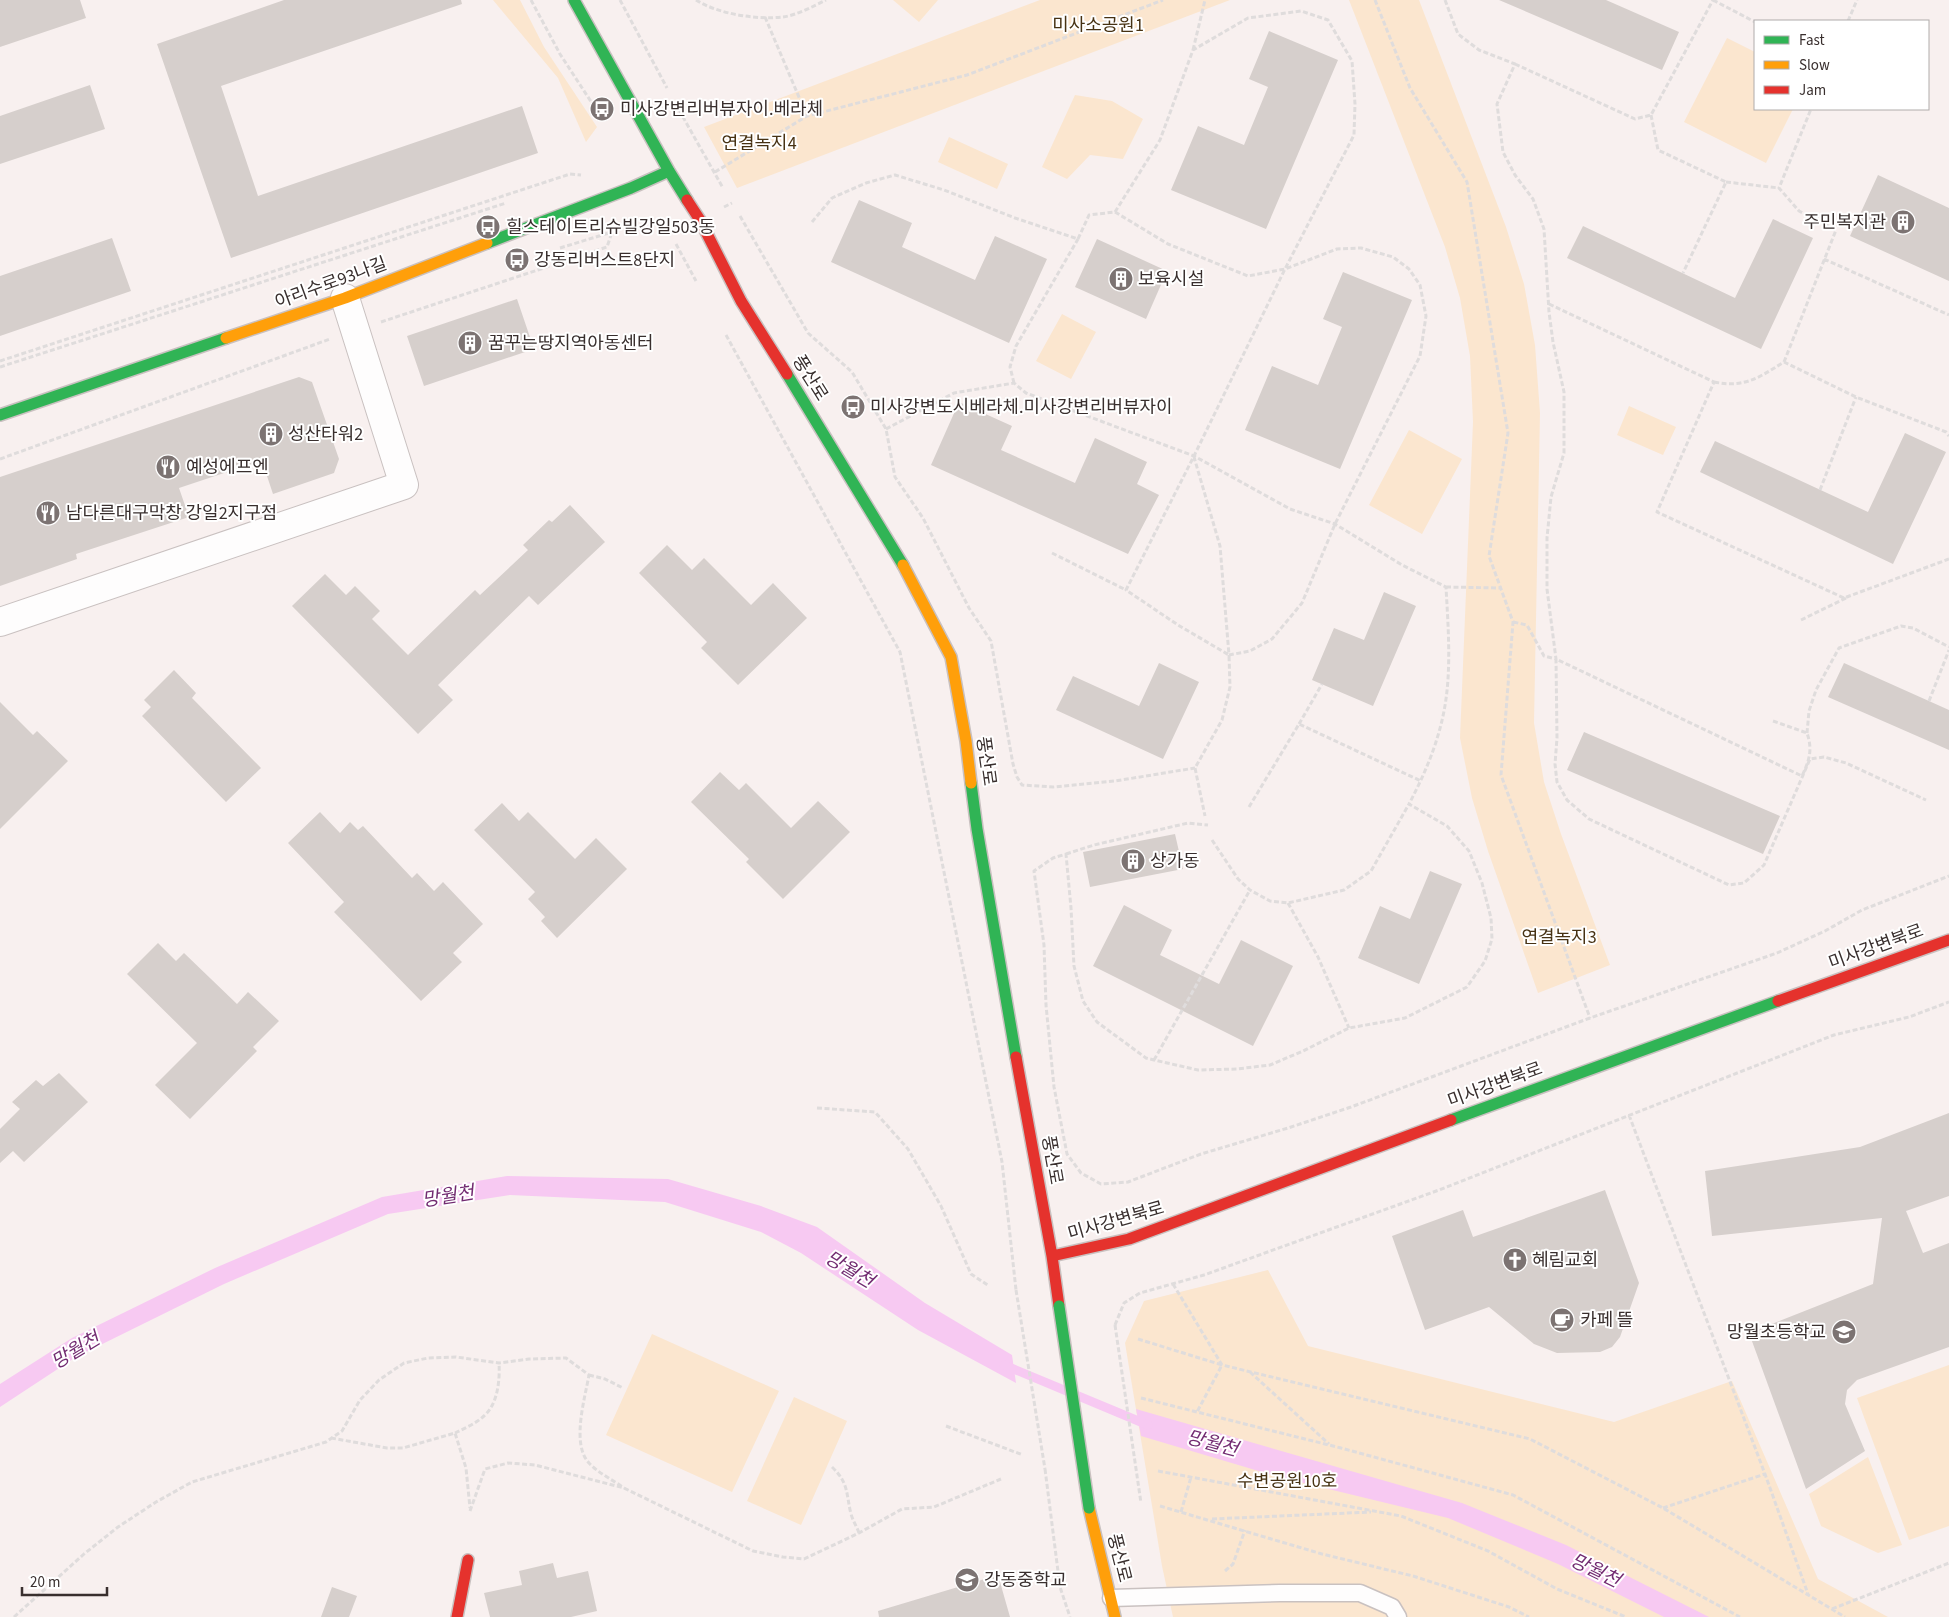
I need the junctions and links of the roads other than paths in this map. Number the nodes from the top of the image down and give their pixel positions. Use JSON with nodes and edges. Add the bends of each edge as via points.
{"nodes":[{"id":1,"x":574,"y":0,"type":"edge"},
{"id":2,"x":669,"y":171,"type":"junction"},
{"id":3,"x":345,"y":298,"type":"junction"},
{"id":4,"x":0,"y":415,"type":"edge"},
{"id":5,"x":0,"y":622,"type":"edge"},
{"id":6,"x":1949,"y":940,"type":"edge"},
{"id":7,"x":1052,"y":1256,"type":"junction"},
{"id":8,"x":468,"y":1560,"type":"dead end"},
{"id":9,"x":1111,"y":1598,"type":"junction"},
{"id":10,"x":457,"y":1617,"type":"edge"},
{"id":11,"x":1115,"y":1617,"type":"edge"},
{"id":12,"x":1398,"y":1617,"type":"edge"}],
"edges":[{"from":1,"to":2,"type":"street","name":"풍산로"},
{"from":2,"to":3,"type":"street","name":"아리수로93나길"},
{"from":2,"to":7,"type":"street","name":"풍산로","via":[[700,220],[741,301],[911,578],[950,657]]},
{"from":3,"to":4,"type":"street","name":"아리수로93나길"},
{"from":3,"to":5,"type":"street","via":[[404,484]]},
{"from":6,"to":7,"type":"street","name":"미사강변북로","via":[[1607,1062],[1129,1239]]},
{"from":7,"to":9,"type":"street","name":"풍산로","bridge":true,"via":[[1089,1508]]},
{"from":8,"to":10,"type":"street"},
{"from":9,"to":11,"type":"street","name":"풍산로"},
{"from":9,"to":12,"type":"lane","via":[[1360,1593],[1392,1607]]}]}
